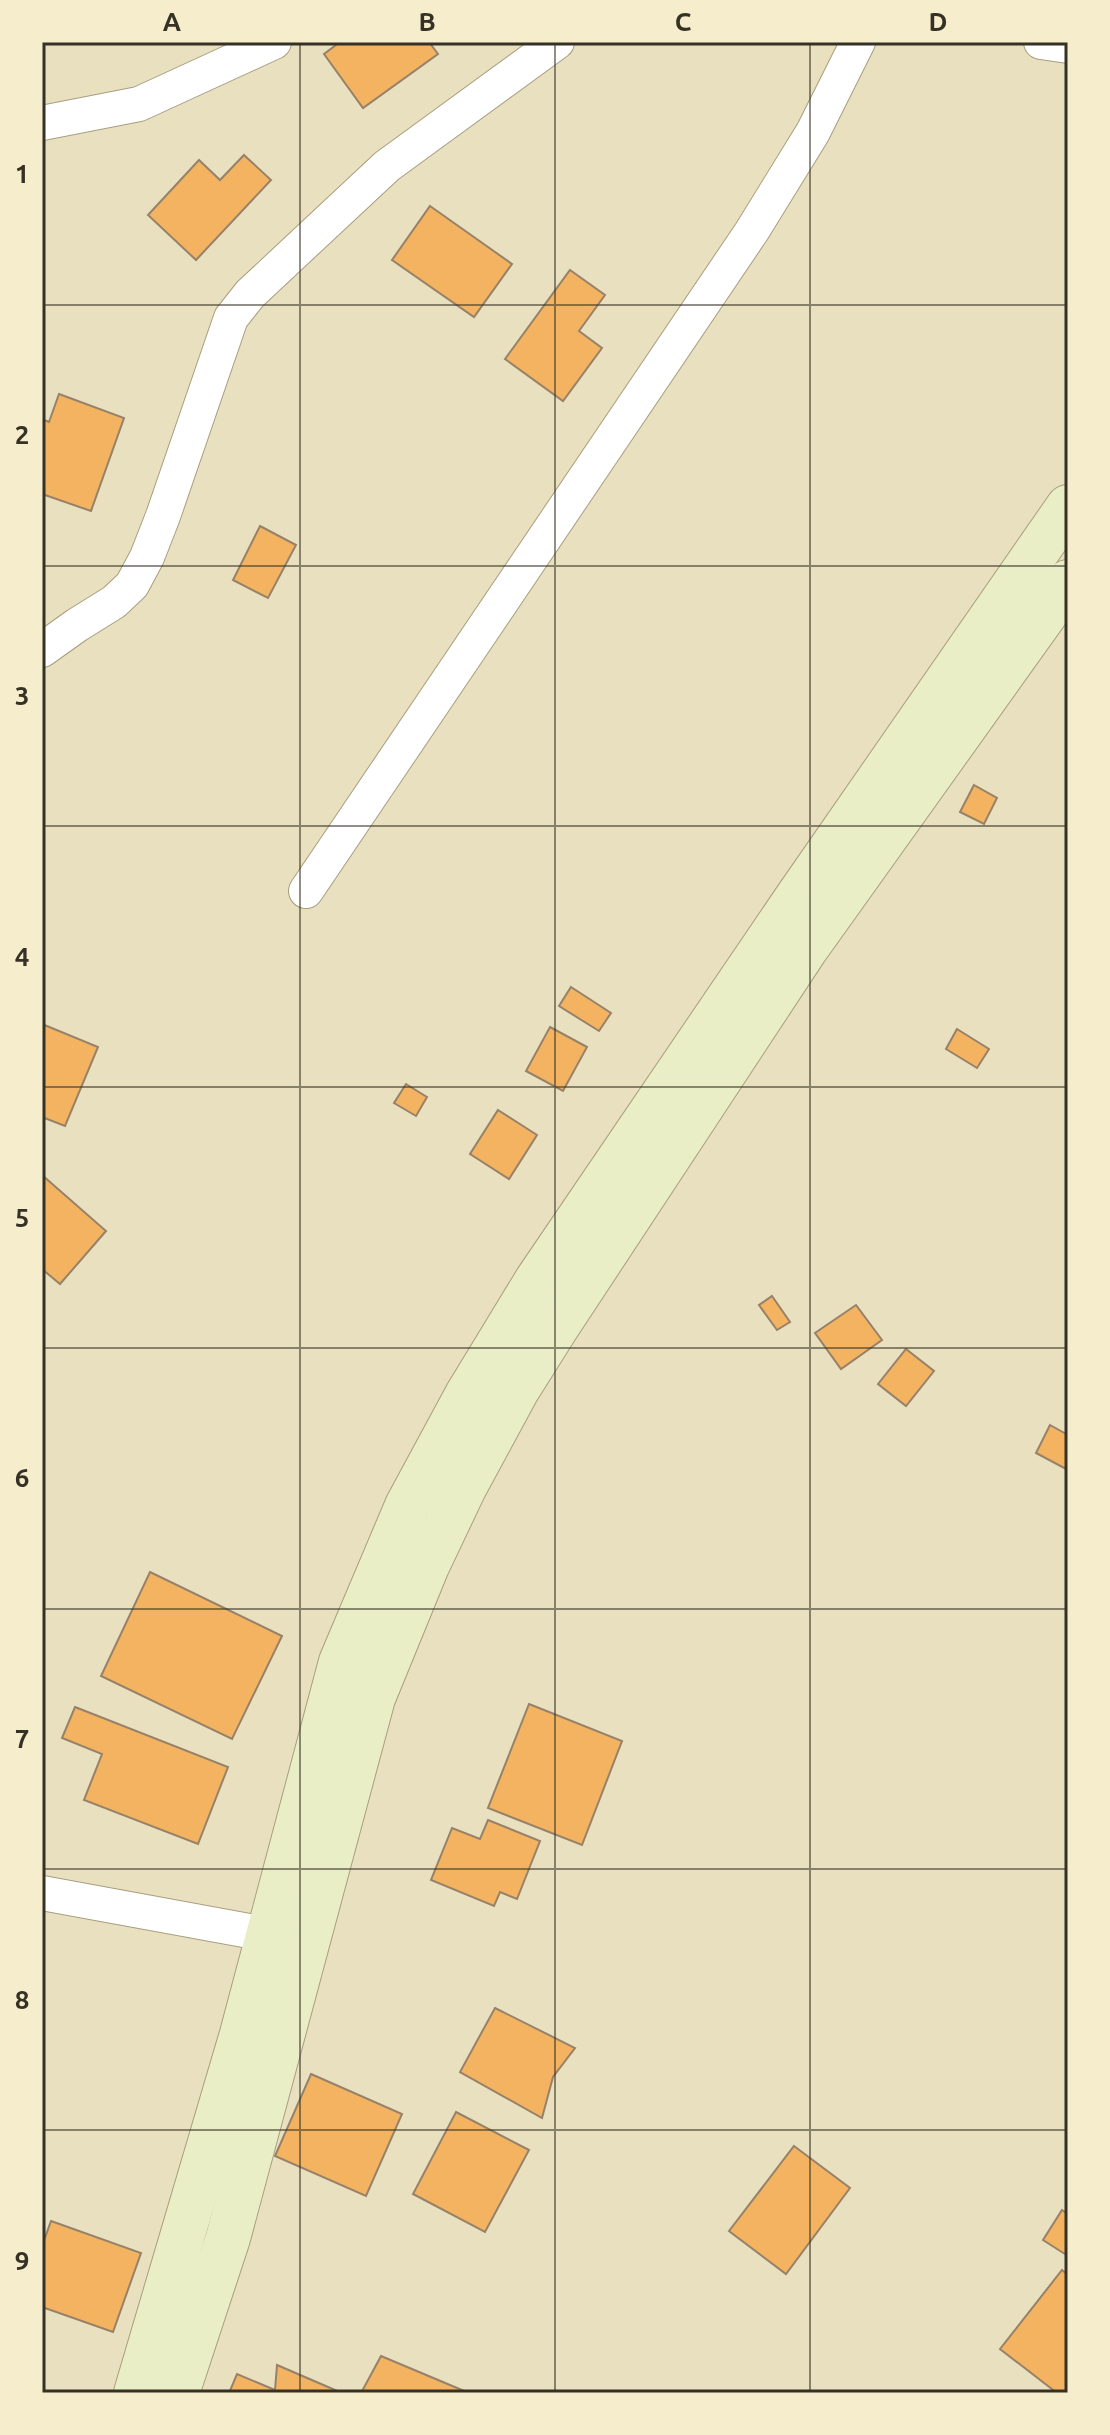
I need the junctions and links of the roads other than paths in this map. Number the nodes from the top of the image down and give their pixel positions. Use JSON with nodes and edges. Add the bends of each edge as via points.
{"nodes":[{"id":1,"x":274,"y":42,"type":"edge"},
{"id":2,"x":557,"y":42,"type":"edge"},
{"id":3,"x":858,"y":42,"type":"edge"},
{"id":4,"x":1041,"y":42,"type":"edge"},
{"id":5,"x":1068,"y":46,"type":"edge"},
{"id":6,"x":42,"y":123,"type":"edge"},
{"id":7,"x":1068,"y":507,"type":"edge"},
{"id":8,"x":1068,"y":582,"type":"edge"},
{"id":9,"x":42,"y":650,"type":"edge"},
{"id":10,"x":306,"y":891,"type":"dead end"},
{"id":11,"x":42,"y":1893,"type":"edge"},
{"id":12,"x":288,"y":1938,"type":"junction"},
{"id":13,"x":136,"y":2393,"type":"edge"},
{"id":14,"x":177,"y":2393,"type":"edge"}],
"edges":[{"from":1,"to":6,"type":"street","via":[[139,104]]},
{"from":2,"to":9,"type":"street","via":[[387,166],[250,294],[231,318],[163,516],[132,585]]},
{"from":3,"to":10,"type":"street","via":[[813,132],[752,231]]},
{"from":4,"to":5,"type":"street"},
{"from":7,"to":12,"type":"main road","via":[[537,1280],[467,1395],[407,1506],[341,1662]]},
{"from":8,"to":12,"type":"main road","via":[[805,950],[517,1390],[427,1566],[373,1698]]},
{"from":11,"to":12,"type":"street"},
{"from":12,"to":13,"type":"main road","via":[[242,2034]]},
{"from":12,"to":14,"type":"main road","via":[[228,2238]]}]}
